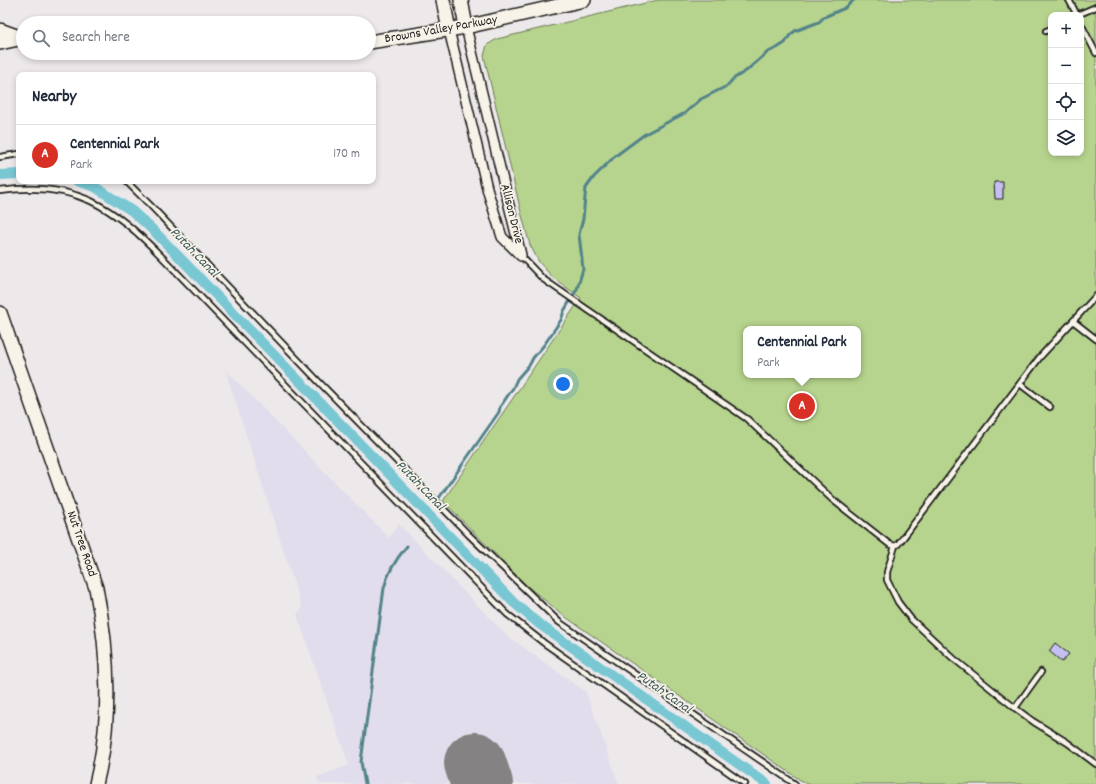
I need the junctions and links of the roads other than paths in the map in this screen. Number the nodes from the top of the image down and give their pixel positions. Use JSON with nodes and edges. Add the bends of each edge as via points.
{"nodes":[{"id":1,"x":443,"y":0,"type":"edge"},
{"id":2,"x":461,"y":0,"type":"edge"},
{"id":3,"x":584,"y":0,"type":"edge"},
{"id":4,"x":1069,"y":0,"type":"edge"},
{"id":5,"x":1096,"y":7,"type":"edge"},
{"id":6,"x":1075,"y":12,"type":"edge"},
{"id":7,"x":1084,"y":12,"type":"edge"},
{"id":8,"x":466,"y":27,"type":"junction"},
{"id":9,"x":0,"y":30,"type":"edge"},
{"id":10,"x":449,"y":30,"type":"junction"},
{"id":11,"x":1084,"y":30,"type":"edge"},
{"id":12,"x":16,"y":36,"type":"edge"},
{"id":13,"x":16,"y":39,"type":"edge"},
{"id":14,"x":376,"y":41,"type":"edge"},
{"id":15,"x":0,"y":43,"type":"edge"},
{"id":16,"x":1096,"y":53,"type":"edge"},
{"id":17,"x":16,"y":154,"type":"edge"},
{"id":18,"x":0,"y":157,"type":"edge"},
{"id":19,"x":129,"y":184,"type":"edge"},
{"id":20,"x":0,"y":190,"type":"edge"},
{"id":21,"x":521,"y":256,"type":"junction"},
{"id":22,"x":1096,"y":296,"type":"edge"},
{"id":23,"x":0,"y":312,"type":"edge"},
{"id":24,"x":1073,"y":321,"type":"junction"},
{"id":25,"x":1096,"y":339,"type":"edge"},
{"id":26,"x":1020,"y":384,"type":"junction"},
{"id":27,"x":1050,"y":407,"type":"dead end"},
{"id":28,"x":895,"y":546,"type":"junction"},
{"id":29,"x":1041,"y":672,"type":"dead end"},
{"id":30,"x":1015,"y":708,"type":"junction"},
{"id":31,"x":1096,"y":764,"type":"edge"},
{"id":32,"x":96,"y":784,"type":"edge"},
{"id":33,"x":745,"y":784,"type":"edge"},
{"id":34,"x":794,"y":784,"type":"edge"}],
"edges":[{"from":1,"to":10,"type":"street","name":"Allison Drive"},
{"from":2,"to":8,"type":"street","name":"Allison Drive"},
{"from":3,"to":8,"type":"street","name":"Browns Valley Parkway"},
{"from":4,"to":6,"type":"lane"},
{"from":5,"to":7,"type":"lane"},
{"from":8,"to":10,"type":"street","name":"Browns Valley Parkway"},
{"from":8,"to":21,"type":"street","name":"Allison Drive"},
{"from":9,"to":12,"type":"street"},
{"from":10,"to":14,"type":"street","name":"Browns Valley Parkway"},
{"from":10,"to":21,"type":"street","name":"Allison Drive","via":[[488,192],[502,237]]},
{"from":11,"to":16,"type":"lane"},
{"from":13,"to":15,"type":"street"},
{"from":17,"to":18,"type":"lane"},
{"from":19,"to":34,"type":"lane","via":[[469,535],[559,622]]},
{"from":20,"to":33,"type":"lane","via":[[40,188],[72,194],[92,201],[138,232],[507,614],[544,644]]},
{"from":21,"to":28,"type":"lane","via":[[543,279],[747,419],[833,500]]},
{"from":22,"to":24,"type":"lane"},
{"from":23,"to":32,"type":"street","name":"Nut Tree Road","via":[[96,588],[107,663],[104,740]]},
{"from":24,"to":25,"type":"lane"},
{"from":24,"to":26,"type":"lane","via":[[1040,357]]},
{"from":26,"to":27,"type":"lane"},
{"from":26,"to":28,"type":"lane"},
{"from":28,"to":30,"type":"lane","via":[[887,580],[898,602],[920,628],[953,658]]},
{"from":29,"to":30,"type":"lane"},
{"from":30,"to":31,"type":"lane"}]}
